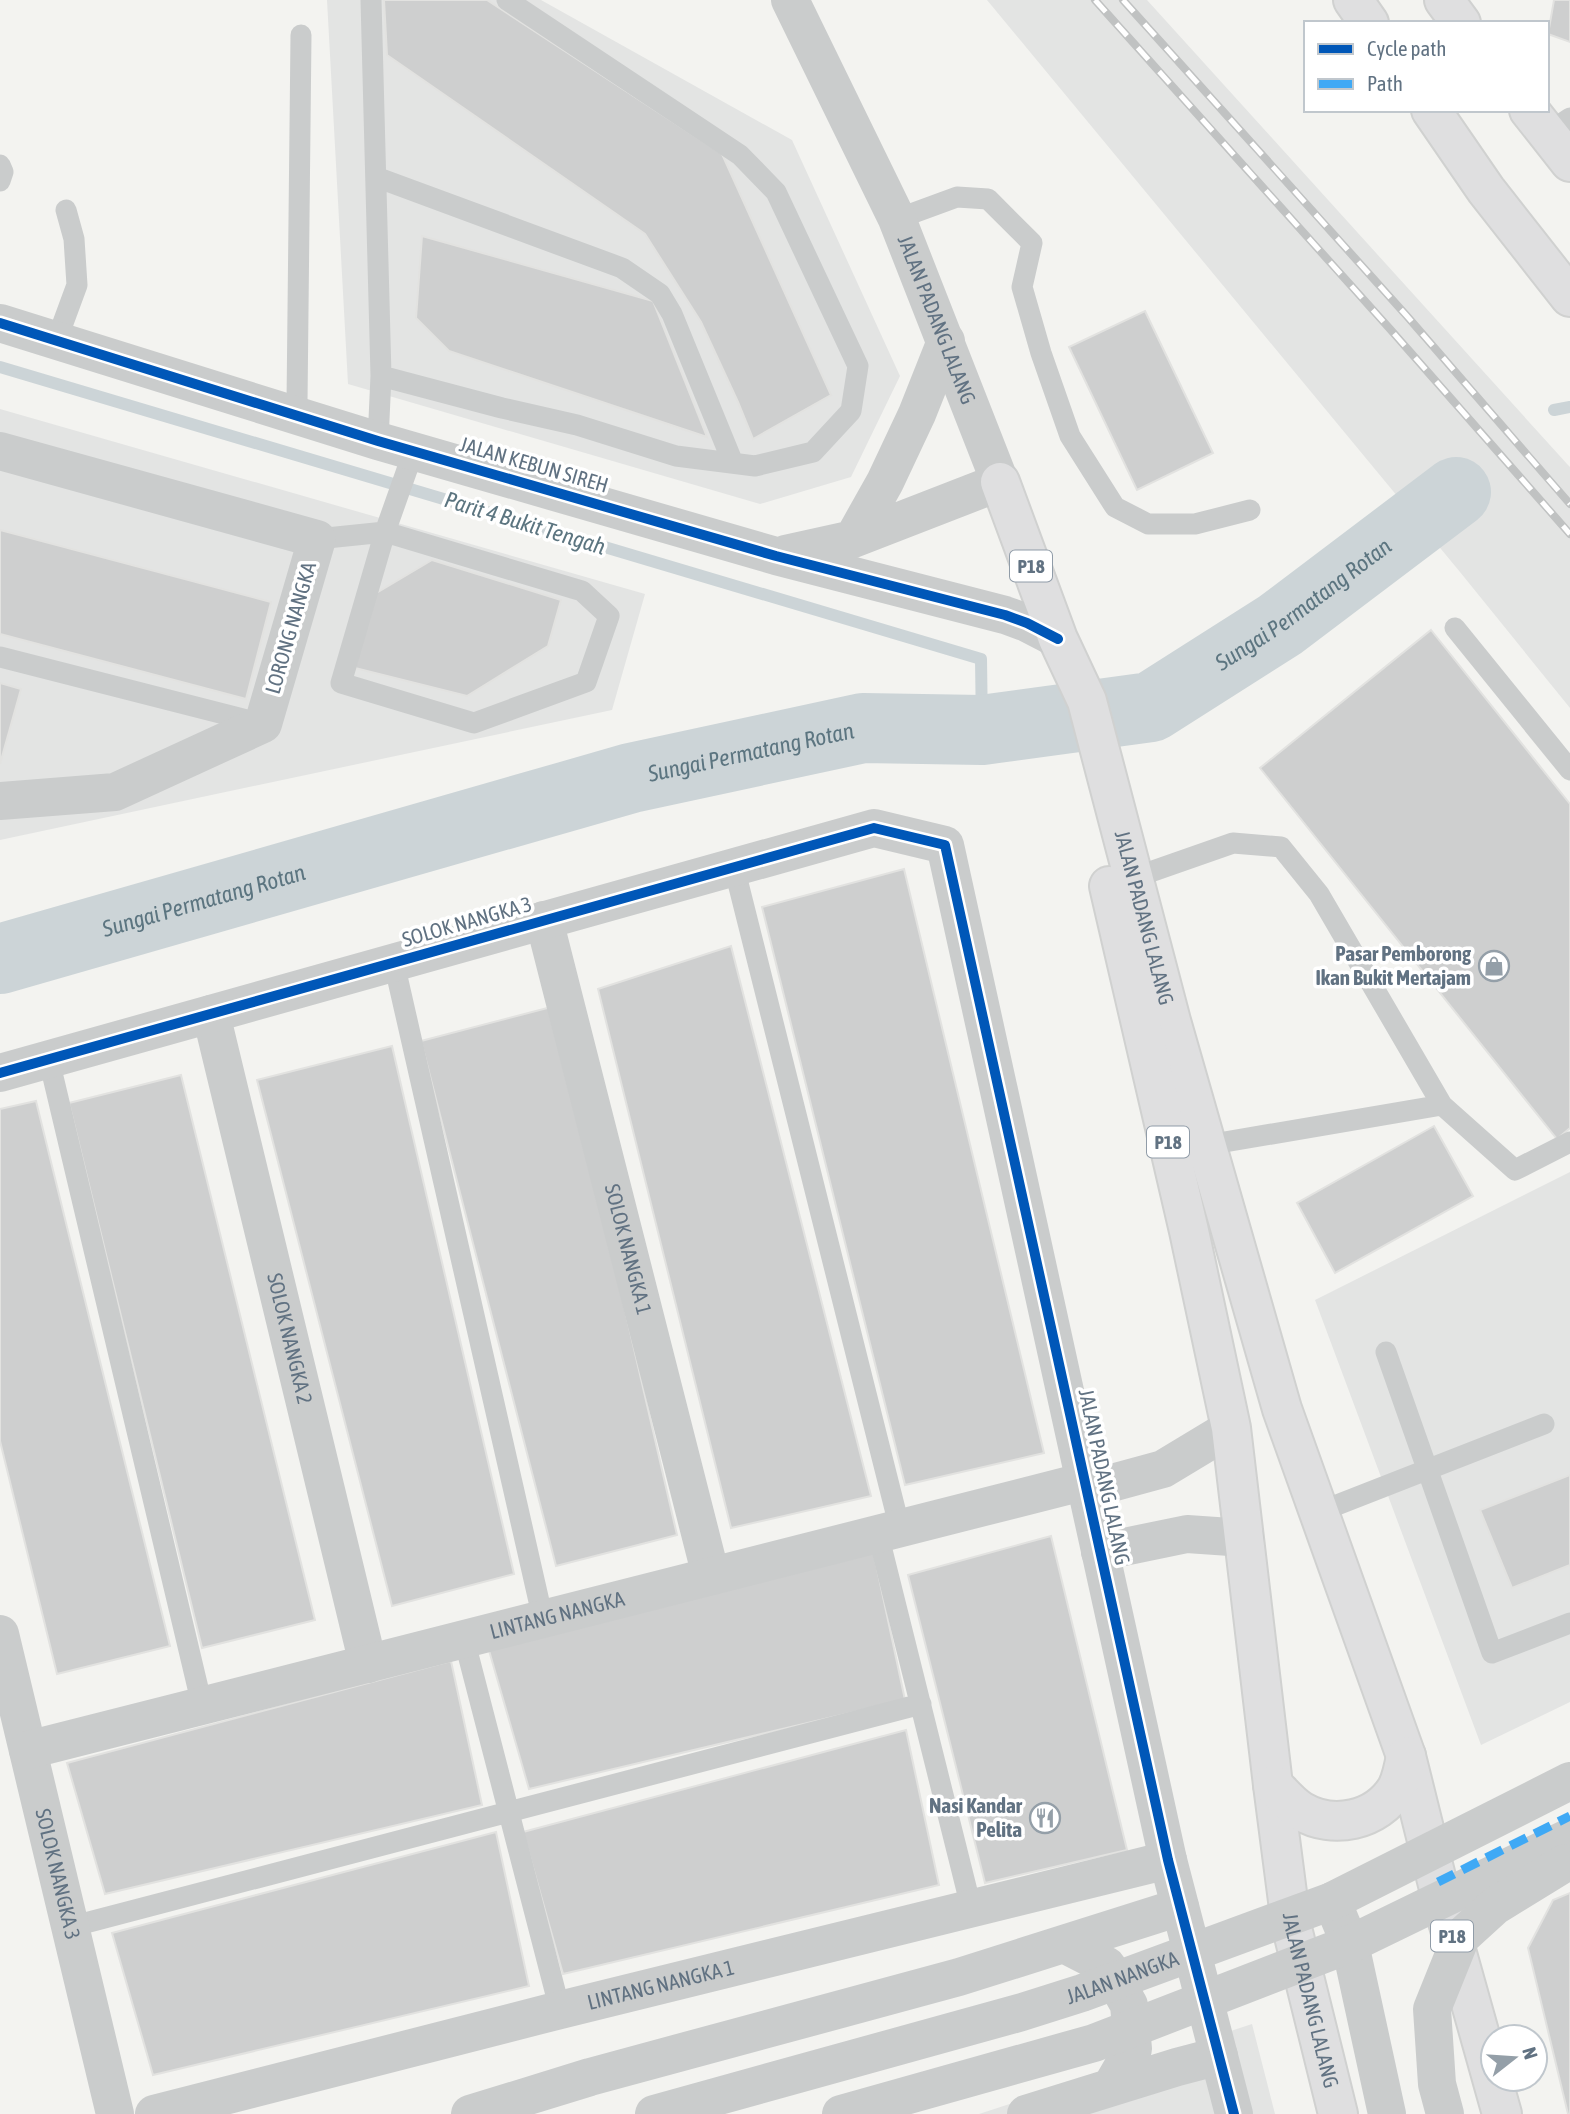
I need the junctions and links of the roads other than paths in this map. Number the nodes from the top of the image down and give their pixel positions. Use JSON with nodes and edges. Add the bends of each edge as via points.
{"nodes":[{"id":1,"x":372,"y":0,"type":"edge"},
{"id":2,"x":507,"y":0,"type":"edge"},
{"id":3,"x":790,"y":0,"type":"edge"},
{"id":4,"x":1353,"y":0,"type":"edge"},
{"id":5,"x":1444,"y":0,"type":"edge"},
{"id":6,"x":1368,"y":21,"type":"edge"},
{"id":7,"x":1460,"y":21,"type":"edge"},
{"id":8,"x":301,"y":35,"type":"dead end"},
{"id":9,"x":1431,"y":112,"type":"edge"},
{"id":10,"x":0,"y":165,"type":"edge"},
{"id":11,"x":376,"y":177,"type":"junction"},
{"id":12,"x":0,"y":181,"type":"edge"},
{"id":13,"x":66,"y":210,"type":"dead end"},
{"id":14,"x":897,"y":219,"type":"junction"},
{"id":15,"x":1570,"y":297,"type":"edge"},
{"id":16,"x":0,"y":323,"type":"edge"},
{"id":17,"x":946,"y":341,"type":"junction"},
{"id":18,"x":56,"y":342,"type":"junction"},
{"id":19,"x":381,"y":376,"type":"junction"},
{"id":20,"x":294,"y":414,"type":"junction"},
{"id":21,"x":378,"y":441,"type":"junction"},
{"id":22,"x":0,"y":452,"type":"edge"},
{"id":23,"x":410,"y":461,"type":"junction"},
{"id":24,"x":733,"y":463,"type":"junction"},
{"id":25,"x":1000,"y":482,"type":"junction"},
{"id":26,"x":1250,"y":510,"type":"dead end"},
{"id":27,"x":385,"y":532,"type":"junction"},
{"id":28,"x":317,"y":539,"type":"junction"},
{"id":29,"x":853,"y":539,"type":"junction"},
{"id":30,"x":776,"y":555,"type":"junction"},
{"id":31,"x":1455,"y":628,"type":"dead end"},
{"id":32,"x":1061,"y":644,"type":"junction"},
{"id":33,"x":0,"y":657,"type":"edge"},
{"id":34,"x":263,"y":724,"type":"junction"},
{"id":35,"x":1088,"y":746,"type":"junction"},
{"id":36,"x":1570,"y":770,"type":"edge"},
{"id":37,"x":0,"y":801,"type":"edge"},
{"id":38,"x":945,"y":845,"type":"joint"},
{"id":39,"x":734,"y":867,"type":"junction"},
{"id":40,"x":1133,"y":878,"type":"junction"},
{"id":41,"x":544,"y":920,"type":"junction"},
{"id":42,"x":394,"y":963,"type":"junction"},
{"id":43,"x":211,"y":1014,"type":"junction"},
{"id":44,"x":49,"y":1060,"type":"junction"},
{"id":45,"x":0,"y":1073,"type":"edge"},
{"id":46,"x":1442,"y":1105,"type":"junction"},
{"id":47,"x":1570,"y":1142,"type":"edge"},
{"id":48,"x":1207,"y":1146,"type":"junction"},
{"id":49,"x":1387,"y":1352,"type":"dead end"},
{"id":50,"x":1544,"y":1424,"type":"dead end"},
{"id":51,"x":1231,"y":1429,"type":"junction"},
{"id":52,"x":1428,"y":1470,"type":"junction"},
{"id":53,"x":1086,"y":1486,"type":"junction"},
{"id":54,"x":1320,"y":1513,"type":"junction"},
{"id":55,"x":889,"y":1531,"type":"junction"},
{"id":56,"x":1245,"y":1538,"type":"junction"},
{"id":57,"x":1100,"y":1552,"type":"junction"},
{"id":58,"x":711,"y":1576,"type":"junction"},
{"id":59,"x":543,"y":1619,"type":"junction"},
{"id":60,"x":1570,"y":1623,"type":"edge"},
{"id":61,"x":0,"y":1634,"type":"edge"},
{"id":62,"x":464,"y":1639,"type":"junction"},
{"id":63,"x":368,"y":1664,"type":"junction"},
{"id":64,"x":921,"y":1704,"type":"junction"},
{"id":65,"x":202,"y":1705,"type":"junction"},
{"id":66,"x":28,"y":1750,"type":"junction"},
{"id":67,"x":1406,"y":1756,"type":"junction"},
{"id":68,"x":1570,"y":1781,"type":"edge"},
{"id":69,"x":1273,"y":1785,"type":"junction"},
{"id":70,"x":509,"y":1813,"type":"junction"},
{"id":71,"x":1570,"y":1837,"type":"edge"},
{"id":72,"x":1168,"y":1860,"type":"junction"},
{"id":73,"x":1570,"y":1860,"type":"edge"},
{"id":74,"x":1440,"y":1893,"type":"junction"},
{"id":75,"x":1332,"y":1901,"type":"junction"},
{"id":76,"x":1180,"y":1907,"type":"junction"},
{"id":77,"x":971,"y":1908,"type":"junction"},
{"id":78,"x":1291,"y":1924,"type":"junction"},
{"id":79,"x":71,"y":1927,"type":"junction"},
{"id":80,"x":1064,"y":1944,"type":"junction"},
{"id":81,"x":1349,"y":1944,"type":"junction"},
{"id":82,"x":560,"y":2010,"type":"junction"},
{"id":83,"x":1219,"y":2056,"type":"junction"},
{"id":84,"x":1111,"y":2087,"type":"junction"},
{"id":85,"x":115,"y":2114,"type":"edge"},
{"id":86,"x":154,"y":2114,"type":"edge"},
{"id":87,"x":470,"y":2114,"type":"edge"},
{"id":88,"x":654,"y":2114,"type":"edge"},
{"id":89,"x":841,"y":2114,"type":"edge"},
{"id":90,"x":1026,"y":2114,"type":"edge"},
{"id":91,"x":1234,"y":2114,"type":"edge"},
{"id":92,"x":1338,"y":2114,"type":"edge"},
{"id":93,"x":1387,"y":2114,"type":"edge"},
{"id":94,"x":1444,"y":2114,"type":"edge"},
{"id":95,"x":1502,"y":2114,"type":"edge"}],
"edges":[{"from":1,"to":11,"type":"lane"},
{"from":2,"to":24,"type":"lane","via":[[740,155],[776,192],[858,366],[851,411],[813,452],[755,466]]},
{"from":3,"to":14,"type":"street","name":"JALAN PADANG LALANG"},
{"from":4,"to":6,"type":"main road"},
{"from":5,"to":7,"type":"main road"},
{"from":8,"to":20,"type":"lane"},
{"from":9,"to":15,"type":"main road"},
{"from":10,"to":12,"type":"lane"},
{"from":11,"to":19,"type":"lane"},
{"from":11,"to":24,"type":"lane","via":[[622,268],[660,294]]},
{"from":13,"to":18,"type":"lane","via":[[74,239],[77,285]]},
{"from":14,"to":17,"type":"street","name":"JALAN PADANG LALANG"},
{"from":14,"to":26,"type":"lane","via":[[957,197],[988,199],[1032,243],[1022,287],[1041,354],[1070,436],[1115,507],[1148,524],[1195,524]]},
{"from":16,"to":18,"type":"street","name":"JALAN KEBUN SIREH"},
{"from":17,"to":25,"type":"street","name":"JALAN PADANG LALANG"},
{"from":17,"to":29,"type":"street","via":[[886,482]]},
{"from":18,"to":20,"type":"street","name":"JALAN KEBUN SIREH"},
{"from":19,"to":21,"type":"lane"},
{"from":19,"to":24,"type":"lane","via":[[577,425],[676,456]]},
{"from":20,"to":21,"type":"street","name":"JALAN KEBUN SIREH"},
{"from":21,"to":23,"type":"street","name":"JALAN KEBUN SIREH"},
{"from":22,"to":28,"type":"street","name":"LORONG NANGKA"},
{"from":23,"to":27,"type":"lane"},
{"from":23,"to":30,"type":"street","name":"JALAN KEBUN SIREH"},
{"from":25,"to":29,"type":"street","name":"JALAN KEBUN SIREH"},
{"from":25,"to":32,"type":"main road","name":"JALAN PADANG LALANG","number":"P18"},
{"from":27,"to":27,"type":"lane","via":[[582,591],[609,616],[586,682],[474,723],[341,683]]},
{"from":27,"to":28,"type":"lane"},
{"from":28,"to":34,"type":"street","name":"LORONG NANGKA"},
{"from":29,"to":30,"type":"street","name":"JALAN KEBUN SIREH"},
{"from":30,"to":32,"type":"street","name":"JALAN KEBUN SIREH","via":[[1005,615]]},
{"from":31,"to":36,"type":"lane"},
{"from":32,"to":35,"type":"main road","name":"JALAN PADANG LALANG","number":"P18"},
{"from":33,"to":34,"type":"lane"},
{"from":34,"to":37,"type":"street","via":[[115,792]]},
{"from":35,"to":40,"type":"main road","name":"JALAN PADANG LALANG","number":"P18"},
{"from":35,"to":51,"type":"main road","name":"JALAN PADANG LALANG","number":"P18"},
{"from":38,"to":39,"type":"street","name":"SOLOK NANGKA 3","via":[[874,828]]},
{"from":38,"to":53,"type":"street","name":"JALAN PADANG LALANG"},
{"from":39,"to":41,"type":"street","name":"SOLOK NANGKA 3"},
{"from":39,"to":55,"type":"lane"},
{"from":40,"to":46,"type":"lane","via":[[1233,843],[1281,847],[1319,894]]},
{"from":40,"to":48,"type":"main road","name":"JALAN PADANG LALANG","number":"P18"},
{"from":41,"to":42,"type":"street","name":"SOLOK NANGKA 3"},
{"from":41,"to":58,"type":"street","name":"SOLOK NANGKA 1"},
{"from":42,"to":43,"type":"street","name":"SOLOK NANGKA 3"},
{"from":42,"to":59,"type":"lane"},
{"from":43,"to":44,"type":"street","name":"SOLOK NANGKA 3"},
{"from":43,"to":63,"type":"street","name":"SOLOK NANGKA 2"},
{"from":44,"to":45,"type":"street","name":"SOLOK NANGKA 3"},
{"from":44,"to":65,"type":"lane"},
{"from":46,"to":47,"type":"lane","via":[[1515,1170]]},
{"from":46,"to":48,"type":"lane"},
{"from":48,"to":54,"type":"main road","name":"JALAN PADANG LALANG","number":"P18","via":[[1282,1409]]},
{"from":49,"to":52,"type":"lane"},
{"from":50,"to":52,"type":"lane"},
{"from":51,"to":53,"type":"street","name":"LINTANG NANGKA","via":[[1163,1469]]},
{"from":51,"to":56,"type":"main road","name":"JALAN PADANG LALANG","number":"P18"},
{"from":52,"to":54,"type":"lane"},
{"from":52,"to":60,"type":"lane","via":[[1492,1653]]},
{"from":53,"to":55,"type":"street","name":"LINTANG NANGKA"},
{"from":53,"to":57,"type":"street","name":"JALAN PADANG LALANG"},
{"from":54,"to":67,"type":"main road","name":"JALAN PADANG LALANG","number":"P18"},
{"from":55,"to":58,"type":"street","name":"LINTANG NANGKA"},
{"from":55,"to":64,"type":"lane"},
{"from":56,"to":57,"type":"street","via":[[1186,1534]]},
{"from":56,"to":69,"type":"main road","name":"JALAN PADANG LALANG","number":"P18"},
{"from":57,"to":72,"type":"street","name":"JALAN PADANG LALANG"},
{"from":58,"to":59,"type":"street","name":"LINTANG NANGKA"},
{"from":59,"to":62,"type":"street","name":"LINTANG NANGKA"},
{"from":61,"to":66,"type":"street","name":"SOLOK NANGKA 3"},
{"from":62,"to":63,"type":"street","name":"LINTANG NANGKA"},
{"from":62,"to":70,"type":"lane"},
{"from":63,"to":65,"type":"street","name":"LINTANG NANGKA"},
{"from":64,"to":70,"type":"lane"},
{"from":64,"to":77,"type":"lane"},
{"from":65,"to":66,"type":"street","name":"LINTANG NANGKA"},
{"from":66,"to":79,"type":"street","name":"SOLOK NANGKA 3"},
{"from":67,"to":69,"type":"main road","via":[[1396,1789],[1371,1813],[1358,1818],[1321,1820],[1300,1810]]},
{"from":67,"to":74,"type":"main road","name":"JALAN PADANG LALANG","number":"P18"},
{"from":68,"to":75,"type":"street","name":"JALAN NANGKA","bridge":true},
{"from":69,"to":78,"type":"main road","name":"JALAN PADANG LALANG","number":"P18"},
{"from":70,"to":79,"type":"lane"},
{"from":70,"to":82,"type":"lane"},
{"from":71,"to":81,"type":"street","bridge":true},
{"from":72,"to":76,"type":"street","name":"JALAN PADANG LALANG"},
{"from":72,"to":77,"type":"street","name":"LINTANG NANGKA 1"},
{"from":73,"to":94,"type":"street","bridge":true,"via":[[1495,1906],[1461,1937],[1432,2009],[1437,2084]]},
{"from":74,"to":78,"type":"main road","via":[[1416,1878],[1387,1871],[1358,1872],[1331,1883],[1308,1901]]},
{"from":74,"to":95,"type":"main road","name":"JALAN PADANG LALANG","number":"P18"},
{"from":75,"to":81,"type":"street"},
{"from":75,"to":88,"type":"street","name":"JALAN NANGKA","bridge":true,"via":[[1046,2005]]},
{"from":76,"to":80,"type":"street"},
{"from":76,"to":83,"type":"street","name":"JALAN PADANG LALANG"},
{"from":77,"to":82,"type":"street","name":"LINTANG NANGKA 1"},
{"from":78,"to":92,"type":"main road","name":"JALAN PADANG LALANG","number":"P18"},
{"from":79,"to":85,"type":"street","name":"SOLOK NANGKA 3"},
{"from":80,"to":84,"type":"street","via":[[1107,1966],[1129,2004],[1133,2049]]},
{"from":80,"to":87,"type":"street"},
{"from":81,"to":89,"type":"street","bridge":true,"via":[[1094,2043]]},
{"from":81,"to":93,"type":"street"},
{"from":82,"to":86,"type":"street","name":"LINTANG NANGKA 1"},
{"from":83,"to":84,"type":"street"},
{"from":83,"to":91,"type":"street","name":"JALAN PADANG LALANG"},
{"from":84,"to":90,"type":"street"}]}
